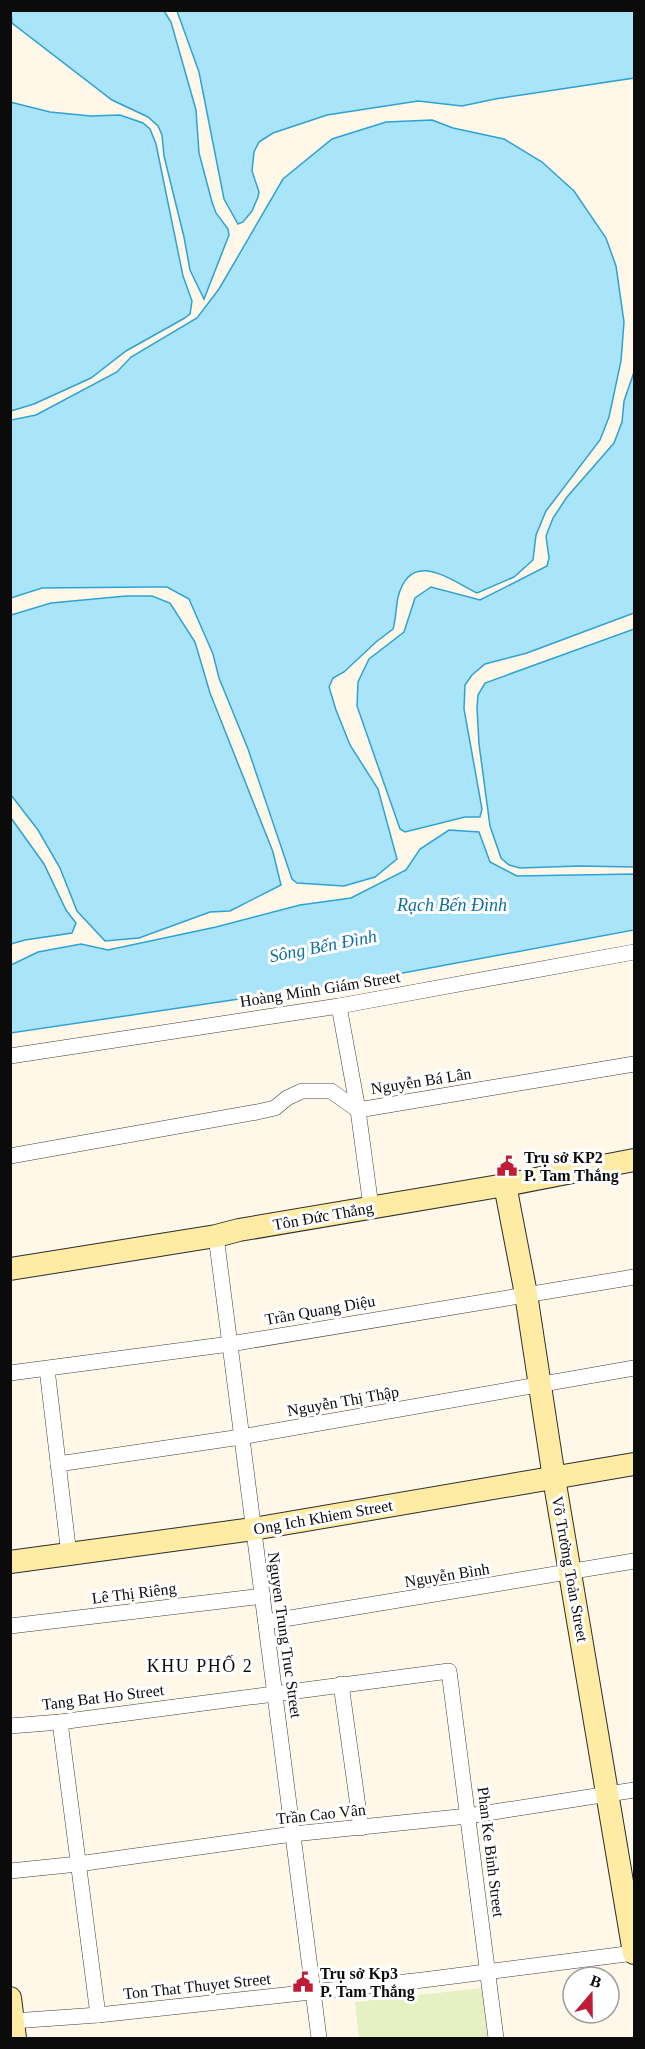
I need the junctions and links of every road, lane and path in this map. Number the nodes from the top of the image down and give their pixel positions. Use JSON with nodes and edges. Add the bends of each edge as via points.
{"nodes":[{"id":1,"x":634,"y":952,"type":"edge"},
{"id":2,"x":339,"y":1006,"type":"junction"},
{"id":3,"x":10,"y":1056,"type":"edge"},
{"id":4,"x":634,"y":1064,"type":"edge"},
{"id":5,"x":357,"y":1110,"type":"junction"},
{"id":6,"x":10,"y":1156,"type":"edge"},
{"id":7,"x":634,"y":1160,"type":"edge"},
{"id":8,"x":505,"y":1185,"type":"junction"},
{"id":9,"x":371,"y":1207,"type":"junction"},
{"id":10,"x":216,"y":1236,"type":"junction"},
{"id":11,"x":10,"y":1269,"type":"edge"},
{"id":12,"x":634,"y":1276,"type":"edge"},
{"id":13,"x":526,"y":1294,"type":"junction"},
{"id":14,"x":230,"y":1344,"type":"junction"},
{"id":15,"x":634,"y":1368,"type":"edge"},
{"id":16,"x":47,"y":1369,"type":"junction"},
{"id":17,"x":10,"y":1373,"type":"edge"},
{"id":18,"x":541,"y":1385,"type":"junction"},
{"id":19,"x":241,"y":1437,"type":"junction"},
{"id":20,"x":58,"y":1464,"type":"junction"},
{"id":21,"x":634,"y":1464,"type":"edge"},
{"id":22,"x":554,"y":1478,"type":"junction"},
{"id":23,"x":253,"y":1529,"type":"junction"},
{"id":24,"x":69,"y":1555,"type":"junction"},
{"id":25,"x":634,"y":1561,"type":"edge"},
{"id":26,"x":10,"y":1563,"type":"edge"},
{"id":27,"x":572,"y":1573,"type":"junction"},
{"id":28,"x":263,"y":1596,"type":"junction"},
{"id":29,"x":266,"y":1622,"type":"junction"},
{"id":30,"x":10,"y":1626,"type":"edge"},
{"id":31,"x":449,"y":1671,"type":"joint"},
{"id":32,"x":341,"y":1684,"type":"junction"},
{"id":33,"x":275,"y":1692,"type":"junction"},
{"id":34,"x":60,"y":1722,"type":"junction"},
{"id":35,"x":10,"y":1726,"type":"edge"},
{"id":36,"x":634,"y":1790,"type":"edge"},
{"id":37,"x":607,"y":1796,"type":"junction"},
{"id":38,"x":468,"y":1816,"type":"junction"},
{"id":39,"x":361,"y":1827,"type":"junction"},
{"id":40,"x":293,"y":1834,"type":"junction"},
{"id":41,"x":78,"y":1864,"type":"junction"},
{"id":42,"x":10,"y":1871,"type":"edge"},
{"id":43,"x":634,"y":1953,"type":"edge"},
{"id":44,"x":488,"y":1972,"type":"junction"},
{"id":45,"x":313,"y":1991,"type":"junction"},
{"id":46,"x":10,"y":1998,"type":"edge"},
{"id":47,"x":99,"y":2015,"type":"junction"},
{"id":48,"x":14,"y":2030,"type":"edge"},
{"id":49,"x":320,"y":2038,"type":"edge"},
{"id":50,"x":496,"y":2038,"type":"edge"}],
"edges":[{"from":1,"to":2,"type":"street","name":"Hoàng Minh Giám Street"},
{"from":2,"to":3,"type":"street","name":"Hoàng Minh Giám Street"},
{"from":2,"to":5,"type":"street"},
{"from":4,"to":5,"type":"street","name":"Nguyễn Bá Lân"},
{"from":5,"to":6,"type":"street","name":"Nguyễn Bá Lân","via":[[331,1091],[302,1091],[275,1108]]},
{"from":5,"to":9,"type":"street"},
{"from":7,"to":8,"type":"street","name":"Tôn Đức Thắng"},
{"from":8,"to":9,"type":"street","name":"Tôn Đức Thắng"},
{"from":8,"to":13,"type":"street","name":"Võ Trường Toản Street"},
{"from":9,"to":10,"type":"street","name":"Tôn Đức Thắng"},
{"from":10,"to":11,"type":"street","name":"Tôn Đức Thắng"},
{"from":10,"to":14,"type":"street","name":"Nguyen Trung Truc Street"},
{"from":12,"to":13,"type":"street","name":"Trần Quang Diệu"},
{"from":13,"to":14,"type":"street","name":"Trần Quang Diệu"},
{"from":13,"to":18,"type":"street","name":"Võ Trường Toản Street"},
{"from":14,"to":16,"type":"street","name":"Trần Quang Diệu"},
{"from":14,"to":19,"type":"street","name":"Nguyen Trung Truc Street"},
{"from":15,"to":18,"type":"street","name":"Nguyễn Thị Thập"},
{"from":16,"to":17,"type":"street","name":"Trần Quang Diệu"},
{"from":16,"to":20,"type":"street"},
{"from":18,"to":19,"type":"street","name":"Nguyễn Thị Thập"},
{"from":18,"to":22,"type":"street","name":"Võ Trường Toản Street"},
{"from":19,"to":20,"type":"street","name":"Nguyễn Thị Thập"},
{"from":19,"to":23,"type":"street","name":"Nguyen Trung Truc Street"},
{"from":20,"to":24,"type":"street"},
{"from":21,"to":22,"type":"street","name":"Ong Ich Khiem Street"},
{"from":22,"to":23,"type":"street","name":"Ong Ich Khiem Street"},
{"from":22,"to":27,"type":"street","name":"Võ Trường Toản Street"},
{"from":23,"to":24,"type":"street","name":"Ong Ich Khiem Street"},
{"from":23,"to":28,"type":"street","name":"Nguyen Trung Truc Street"},
{"from":24,"to":26,"type":"street","name":"Ong Ich Khiem Street"},
{"from":25,"to":27,"type":"street","name":"Nguyễn Bình"},
{"from":27,"to":29,"type":"street","name":"Nguyễn Bình"},
{"from":27,"to":37,"type":"street","name":"Võ Trường Toản Street"},
{"from":28,"to":29,"type":"street","name":"Nguyen Trung Truc Street"},
{"from":28,"to":30,"type":"street","name":"Lê Thị Riêng"},
{"from":29,"to":33,"type":"street","name":"Nguyen Trung Truc Street"},
{"from":31,"to":32,"type":"street","name":"Tang Bat Ho Street"},
{"from":31,"to":38,"type":"street","name":"Phan Ke Binh Street"},
{"from":32,"to":33,"type":"street","name":"Tang Bat Ho Street"},
{"from":32,"to":39,"type":"street"},
{"from":33,"to":34,"type":"street","name":"Tang Bat Ho Street"},
{"from":33,"to":40,"type":"street","name":"Nguyen Trung Truc Street"},
{"from":34,"to":35,"type":"street","name":"Tang Bat Ho Street"},
{"from":34,"to":41,"type":"street"},
{"from":36,"to":37,"type":"street","name":"Trần Cao Vân"},
{"from":37,"to":38,"type":"street","name":"Trần Cao Vân"},
{"from":37,"to":43,"type":"street","name":"Võ Trường Toản Street"},
{"from":38,"to":39,"type":"street","name":"Trần Cao Vân"},
{"from":38,"to":44,"type":"street","name":"Phan Ke Binh Street"},
{"from":39,"to":40,"type":"street","name":"Trần Cao Vân"},
{"from":40,"to":41,"type":"street","name":"Trần Cao Vân"},
{"from":40,"to":45,"type":"street","name":"Nguyen Trung Truc Street"},
{"from":41,"to":42,"type":"street","name":"Trần Cao Vân"},
{"from":41,"to":47,"type":"street"},
{"from":43,"to":44,"type":"street","name":"Ton That Thuyet Street"},
{"from":44,"to":45,"type":"street","name":"Ton That Thuyet Street"},
{"from":44,"to":50,"type":"street","name":"Phan Ke Binh Street"},
{"from":45,"to":47,"type":"street","name":"Ton That Thuyet Street"},
{"from":45,"to":49,"type":"street","name":"Nguyen Trung Truc Street"},
{"from":46,"to":48,"type":"street"},
{"from":47,"to":48,"type":"street","name":"Ton That Thuyet Street"}]}
